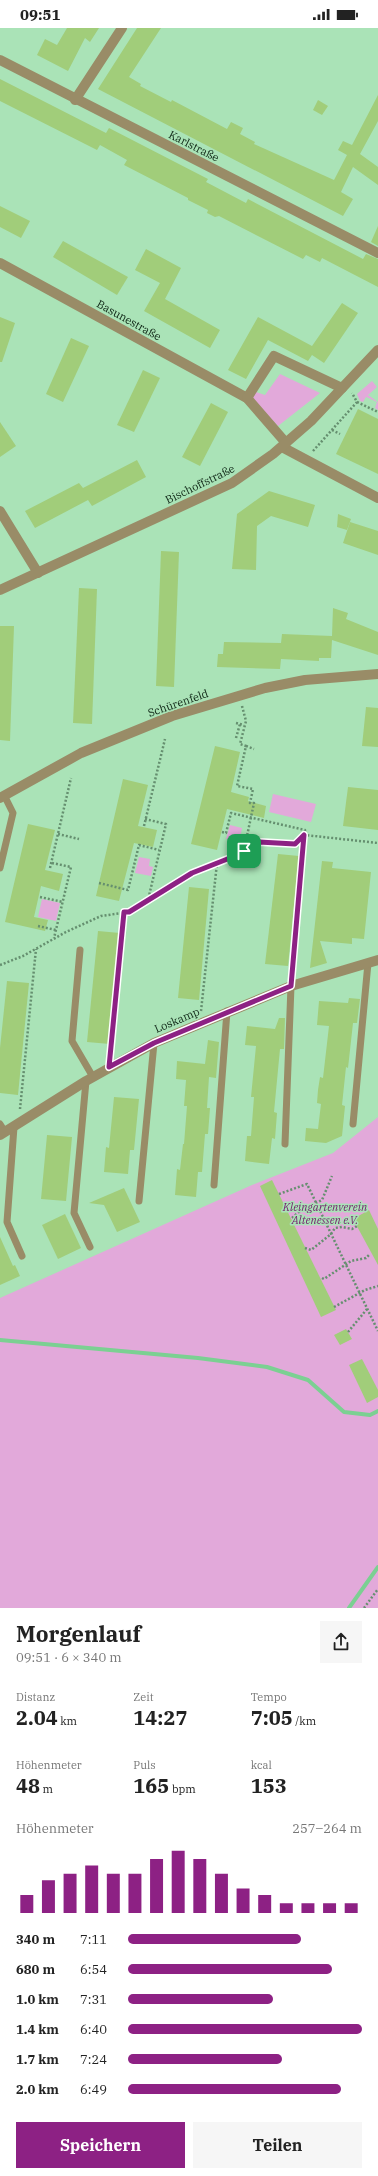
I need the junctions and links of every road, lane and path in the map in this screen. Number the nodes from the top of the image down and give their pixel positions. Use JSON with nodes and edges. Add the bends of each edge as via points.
{"nodes":[{"id":1,"x":122,"y":28,"type":"edge"},
{"id":2,"x":0,"y":60,"type":"edge"},
{"id":3,"x":75,"y":100,"type":"junction"},
{"id":4,"x":378,"y":253,"type":"edge"},
{"id":5,"x":0,"y":263,"type":"edge"},
{"id":6,"x":378,"y":350,"type":"edge"},
{"id":7,"x":343,"y":387,"type":"junction"},
{"id":8,"x":247,"y":398,"type":"junction"},
{"id":9,"x":357,"y":402,"type":"junction"},
{"id":10,"x":378,"y":412,"type":"edge"},
{"id":11,"x":332,"y":430,"type":"junction"},
{"id":12,"x":340,"y":434,"type":"dead end"},
{"id":13,"x":284,"y":445,"type":"junction"},
{"id":14,"x":305,"y":460,"type":"junction"},
{"id":15,"x":378,"y":498,"type":"edge"},
{"id":16,"x":0,"y":511,"type":"edge"},
{"id":17,"x":38,"y":573,"type":"junction"},
{"id":18,"x":0,"y":590,"type":"edge"},
{"id":19,"x":378,"y":674,"type":"edge"},
{"id":20,"x":240,"y":696,"type":"junction"},
{"id":21,"x":236,"y":723,"type":"dead end"},
{"id":22,"x":240,"y":724,"type":"junction"},
{"id":23,"x":244,"y":725,"type":"junction"},
{"id":24,"x":236,"y":738,"type":"dead end"},
{"id":25,"x":165,"y":739,"type":"dead end"},
{"id":26,"x":246,"y":746,"type":"junction"},
{"id":27,"x":254,"y":749,"type":"dead end"},
{"id":28,"x":72,"y":778,"type":"dead end"},
{"id":29,"x":2,"y":796,"type":"edge"},
{"id":30,"x":251,"y":817,"type":"junction"},
{"id":31,"x":145,"y":819,"type":"junction"},
{"id":32,"x":144,"y":826,"type":"dead end"},
{"id":33,"x":222,"y":832,"type":"dead end"},
{"id":34,"x":58,"y":834,"type":"junction"},
{"id":35,"x":304,"y":835,"type":"junction"},
{"id":36,"x":79,"y":839,"type":"dead end"},
{"id":37,"x":378,"y":843,"type":"edge"},
{"id":38,"x":159,"y":850,"type":"junction"},
{"id":39,"x":244,"y":851,"type":"junction"},
{"id":40,"x":52,"y":863,"type":"junction"},
{"id":41,"x":217,"y":863,"type":"junction"},
{"id":42,"x":0,"y":868,"type":"edge"},
{"id":43,"x":50,"y":868,"type":"dead end"},
{"id":44,"x":99,"y":883,"type":"dead end"},
{"id":45,"x":40,"y":897,"type":"dead end"},
{"id":46,"x":148,"y":901,"type":"junction"},
{"id":47,"x":63,"y":902,"type":"junction"},
{"id":48,"x":124,"y":912,"type":"junction"},
{"id":49,"x":38,"y":926,"type":"dead end"},
{"id":50,"x":56,"y":930,"type":"junction"},
{"id":51,"x":54,"y":939,"type":"junction"},
{"id":52,"x":36,"y":949,"type":"junction"},
{"id":53,"x":80,"y":950,"type":"dead end"},
{"id":54,"x":373,"y":961,"type":"edge"},
{"id":55,"x":0,"y":965,"type":"edge"},
{"id":56,"x":291,"y":986,"type":"junction"},
{"id":57,"x":227,"y":1012,"type":"junction"},
{"id":58,"x":200,"y":1023,"type":"junction"},
{"id":59,"x":154,"y":1043,"type":"junction"},
{"id":60,"x":109,"y":1067,"type":"junction"},
{"id":61,"x":89,"y":1079,"type":"junction"},
{"id":62,"x":353,"y":1124,"type":"dead end"},
{"id":63,"x":17,"y":1125,"type":"junction"},
{"id":64,"x":2,"y":1130,"type":"edge"},
{"id":65,"x":285,"y":1144,"type":"dead end"},
{"id":66,"x":332,"y":1176,"type":"dead end"},
{"id":67,"x":214,"y":1184,"type":"dead end"},
{"id":68,"x":279,"y":1194,"type":"dead end"},
{"id":69,"x":139,"y":1201,"type":"dead end"},
{"id":70,"x":316,"y":1203,"type":"junction"},
{"id":71,"x":292,"y":1218,"type":"dead end"},
{"id":72,"x":357,"y":1226,"type":"dead end"},
{"id":73,"x":331,"y":1234,"type":"junction"},
{"id":74,"x":90,"y":1247,"type":"dead end"},
{"id":75,"x":305,"y":1248,"type":"dead end"},
{"id":76,"x":369,"y":1255,"type":"dead end"},
{"id":77,"x":22,"y":1256,"type":"dead end"},
{"id":78,"x":346,"y":1264,"type":"junction"},
{"id":79,"x":322,"y":1278,"type":"dead end"},
{"id":80,"x":378,"y":1286,"type":"edge"},
{"id":81,"x":359,"y":1293,"type":"junction"},
{"id":82,"x":334,"y":1307,"type":"dead end"},
{"id":83,"x":367,"y":1309,"type":"junction"},
{"id":84,"x":377,"y":1325,"type":"edge"},
{"id":85,"x":378,"y":1331,"type":"edge"},
{"id":86,"x":348,"y":1332,"type":"dead end"},
{"id":87,"x":378,"y":1588,"type":"edge"},
{"id":88,"x":364,"y":1608,"type":"edge"}],
"edges":[{"from":1,"to":3,"type":"street"},
{"from":2,"to":3,"type":"street","name":"Karlstraße"},
{"from":3,"to":4,"type":"street","name":"Karlstraße"},
{"from":5,"to":8,"type":"street","name":"Basunestraße"},
{"from":6,"to":7,"type":"street","name":"Bischoffstraße"},
{"from":7,"to":8,"type":"street","via":[[274,356]]},
{"from":7,"to":9,"type":"path"},
{"from":7,"to":13,"type":"street","name":"Bischoffstraße"},
{"from":8,"to":13,"type":"street","name":"Basunestraße"},
{"from":9,"to":10,"type":"path"},
{"from":9,"to":11,"type":"path"},
{"from":11,"to":12,"type":"path"},
{"from":11,"to":14,"type":"path"},
{"from":13,"to":14,"type":"street","name":"Basunestraße"},
{"from":13,"to":17,"type":"street","name":"Bischoffstraße","via":[[232,483]]},
{"from":14,"to":15,"type":"street","name":"Basunestraße"},
{"from":16,"to":17,"type":"street"},
{"from":17,"to":18,"type":"street","name":"Bischoffstraße"},
{"from":19,"to":20,"type":"street","name":"Schürenfeld","via":[[305,680]]},
{"from":20,"to":23,"type":"path","via":[[246,721]]},
{"from":20,"to":29,"type":"street","name":"Schürenfeld","via":[[172,716],[82,753]]},
{"from":21,"to":22,"type":"path"},
{"from":22,"to":23,"type":"path"},
{"from":22,"to":24,"type":"path"},
{"from":23,"to":26,"type":"path","via":[[240,744]]},
{"from":25,"to":31,"type":"path"},
{"from":26,"to":27,"type":"path"},
{"from":26,"to":30,"type":"path","via":[[237,786],[253,789]]},
{"from":28,"to":34,"type":"path"},
{"from":29,"to":42,"type":"lane","via":[[13,813]]},
{"from":30,"to":33,"type":"path","via":[[230,813],[226,833]]},
{"from":30,"to":35,"type":"path","via":[[306,830]]},
{"from":30,"to":39,"type":"path"},
{"from":31,"to":32,"type":"path"},
{"from":31,"to":38,"type":"path","via":[[166,824]]},
{"from":34,"to":36,"type":"path"},
{"from":34,"to":40,"type":"path"},
{"from":35,"to":37,"type":"path"},
{"from":35,"to":39,"type":"path","via":[[295,844],[259,842]]},
{"from":35,"to":56,"type":"path"},
{"from":38,"to":44,"type":"path","via":[[139,845],[128,890]]},
{"from":38,"to":46,"type":"path"},
{"from":39,"to":41,"type":"path"},
{"from":40,"to":43,"type":"path"},
{"from":40,"to":47,"type":"path","via":[[71,867]]},
{"from":41,"to":46,"type":"path","via":[[192,873]]},
{"from":41,"to":58,"type":"path"},
{"from":45,"to":47,"type":"path"},
{"from":46,"to":48,"type":"path","via":[[129,912]]},
{"from":47,"to":50,"type":"path"},
{"from":48,"to":51,"type":"path","via":[[101,916]]},
{"from":48,"to":60,"type":"path"},
{"from":49,"to":50,"type":"path"},
{"from":50,"to":51,"type":"path"},
{"from":51,"to":52,"type":"path"},
{"from":52,"to":55,"type":"path"},
{"from":52,"to":63,"type":"path"},
{"from":53,"to":61,"type":"lane","via":[[72,1041]]},
{"from":54,"to":56,"type":"street","name":"Loskamp"},
{"from":54,"to":62,"type":"lane"},
{"from":56,"to":57,"type":"street","name":"Loskamp"},
{"from":56,"to":65,"type":"lane"},
{"from":57,"to":58,"type":"street","name":"Loskamp"},
{"from":57,"to":67,"type":"lane"},
{"from":58,"to":59,"type":"street","name":"Loskamp"},
{"from":59,"to":60,"type":"street","name":"Loskamp"},
{"from":59,"to":69,"type":"lane"},
{"from":60,"to":61,"type":"street","name":"Loskamp"},
{"from":61,"to":63,"type":"street","name":"Loskamp"},
{"from":61,"to":74,"type":"lane","via":[[74,1213]]},
{"from":63,"to":64,"type":"street","name":"Loskamp"},
{"from":63,"to":77,"type":"lane","via":[[7,1222]]},
{"from":66,"to":70,"type":"path","via":[[322,1200]]},
{"from":68,"to":70,"type":"path","via":[[307,1184]]},
{"from":70,"to":71,"type":"path"},
{"from":70,"to":73,"type":"path"},
{"from":72,"to":73,"type":"path","via":[[352,1229],[335,1228]]},
{"from":73,"to":75,"type":"path","via":[[311,1250]]},
{"from":73,"to":78,"type":"path"},
{"from":76,"to":78,"type":"path"},
{"from":78,"to":79,"type":"path"},
{"from":78,"to":81,"type":"path"},
{"from":80,"to":81,"type":"path"},
{"from":81,"to":82,"type":"path"},
{"from":81,"to":83,"type":"path"},
{"from":83,"to":84,"type":"path"},
{"from":83,"to":86,"type":"path"},
{"from":84,"to":85,"type":"path"},
{"from":87,"to":88,"type":"path"}]}
